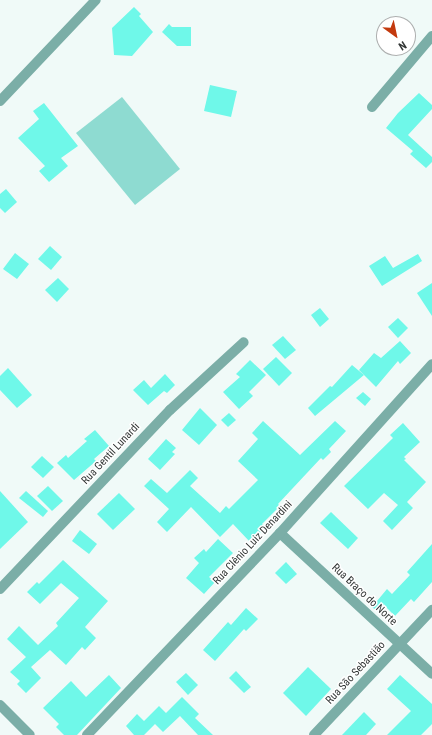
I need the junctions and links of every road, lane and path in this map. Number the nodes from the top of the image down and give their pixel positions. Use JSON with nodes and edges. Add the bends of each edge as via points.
{"nodes":[{"id":1,"x":96,"y":0,"type":"edge"},
{"id":2,"x":432,"y":36,"type":"edge"},
{"id":3,"x":0,"y":101,"type":"edge"},
{"id":4,"x":372,"y":107,"type":"dead end"},
{"id":5,"x":244,"y":342,"type":"dead end"},
{"id":6,"x":432,"y":364,"type":"edge"},
{"id":7,"x":280,"y":533,"type":"junction"},
{"id":8,"x":0,"y":588,"type":"edge"},
{"id":9,"x":432,"y":610,"type":"edge"},
{"id":10,"x":400,"y":644,"type":"junction"},
{"id":11,"x":432,"y":674,"type":"edge"},
{"id":12,"x":0,"y":705,"type":"edge"},
{"id":13,"x":27,"y":734,"type":"edge"},
{"id":14,"x":88,"y":735,"type":"edge"},
{"id":15,"x":314,"y":735,"type":"edge"}],
"edges":[{"from":1,"to":3,"type":"street"},
{"from":2,"to":4,"type":"street"},
{"from":5,"to":8,"type":"street","name":"Rua Gentil Lunardi","via":[[170,410]]},
{"from":6,"to":7,"type":"street","name":"Rua Clênio Luiz Denardini"},
{"from":7,"to":10,"type":"street","name":"Rua Braço do Norte"},
{"from":7,"to":14,"type":"street","name":"Rua Clênio Luiz Denardini"},
{"from":9,"to":10,"type":"street","name":"Rua São Sebastião"},
{"from":10,"to":11,"type":"street","name":"Rua Braço do Norte"},
{"from":10,"to":15,"type":"street","name":"Rua São Sebastião"},
{"from":12,"to":13,"type":"street"}]}
